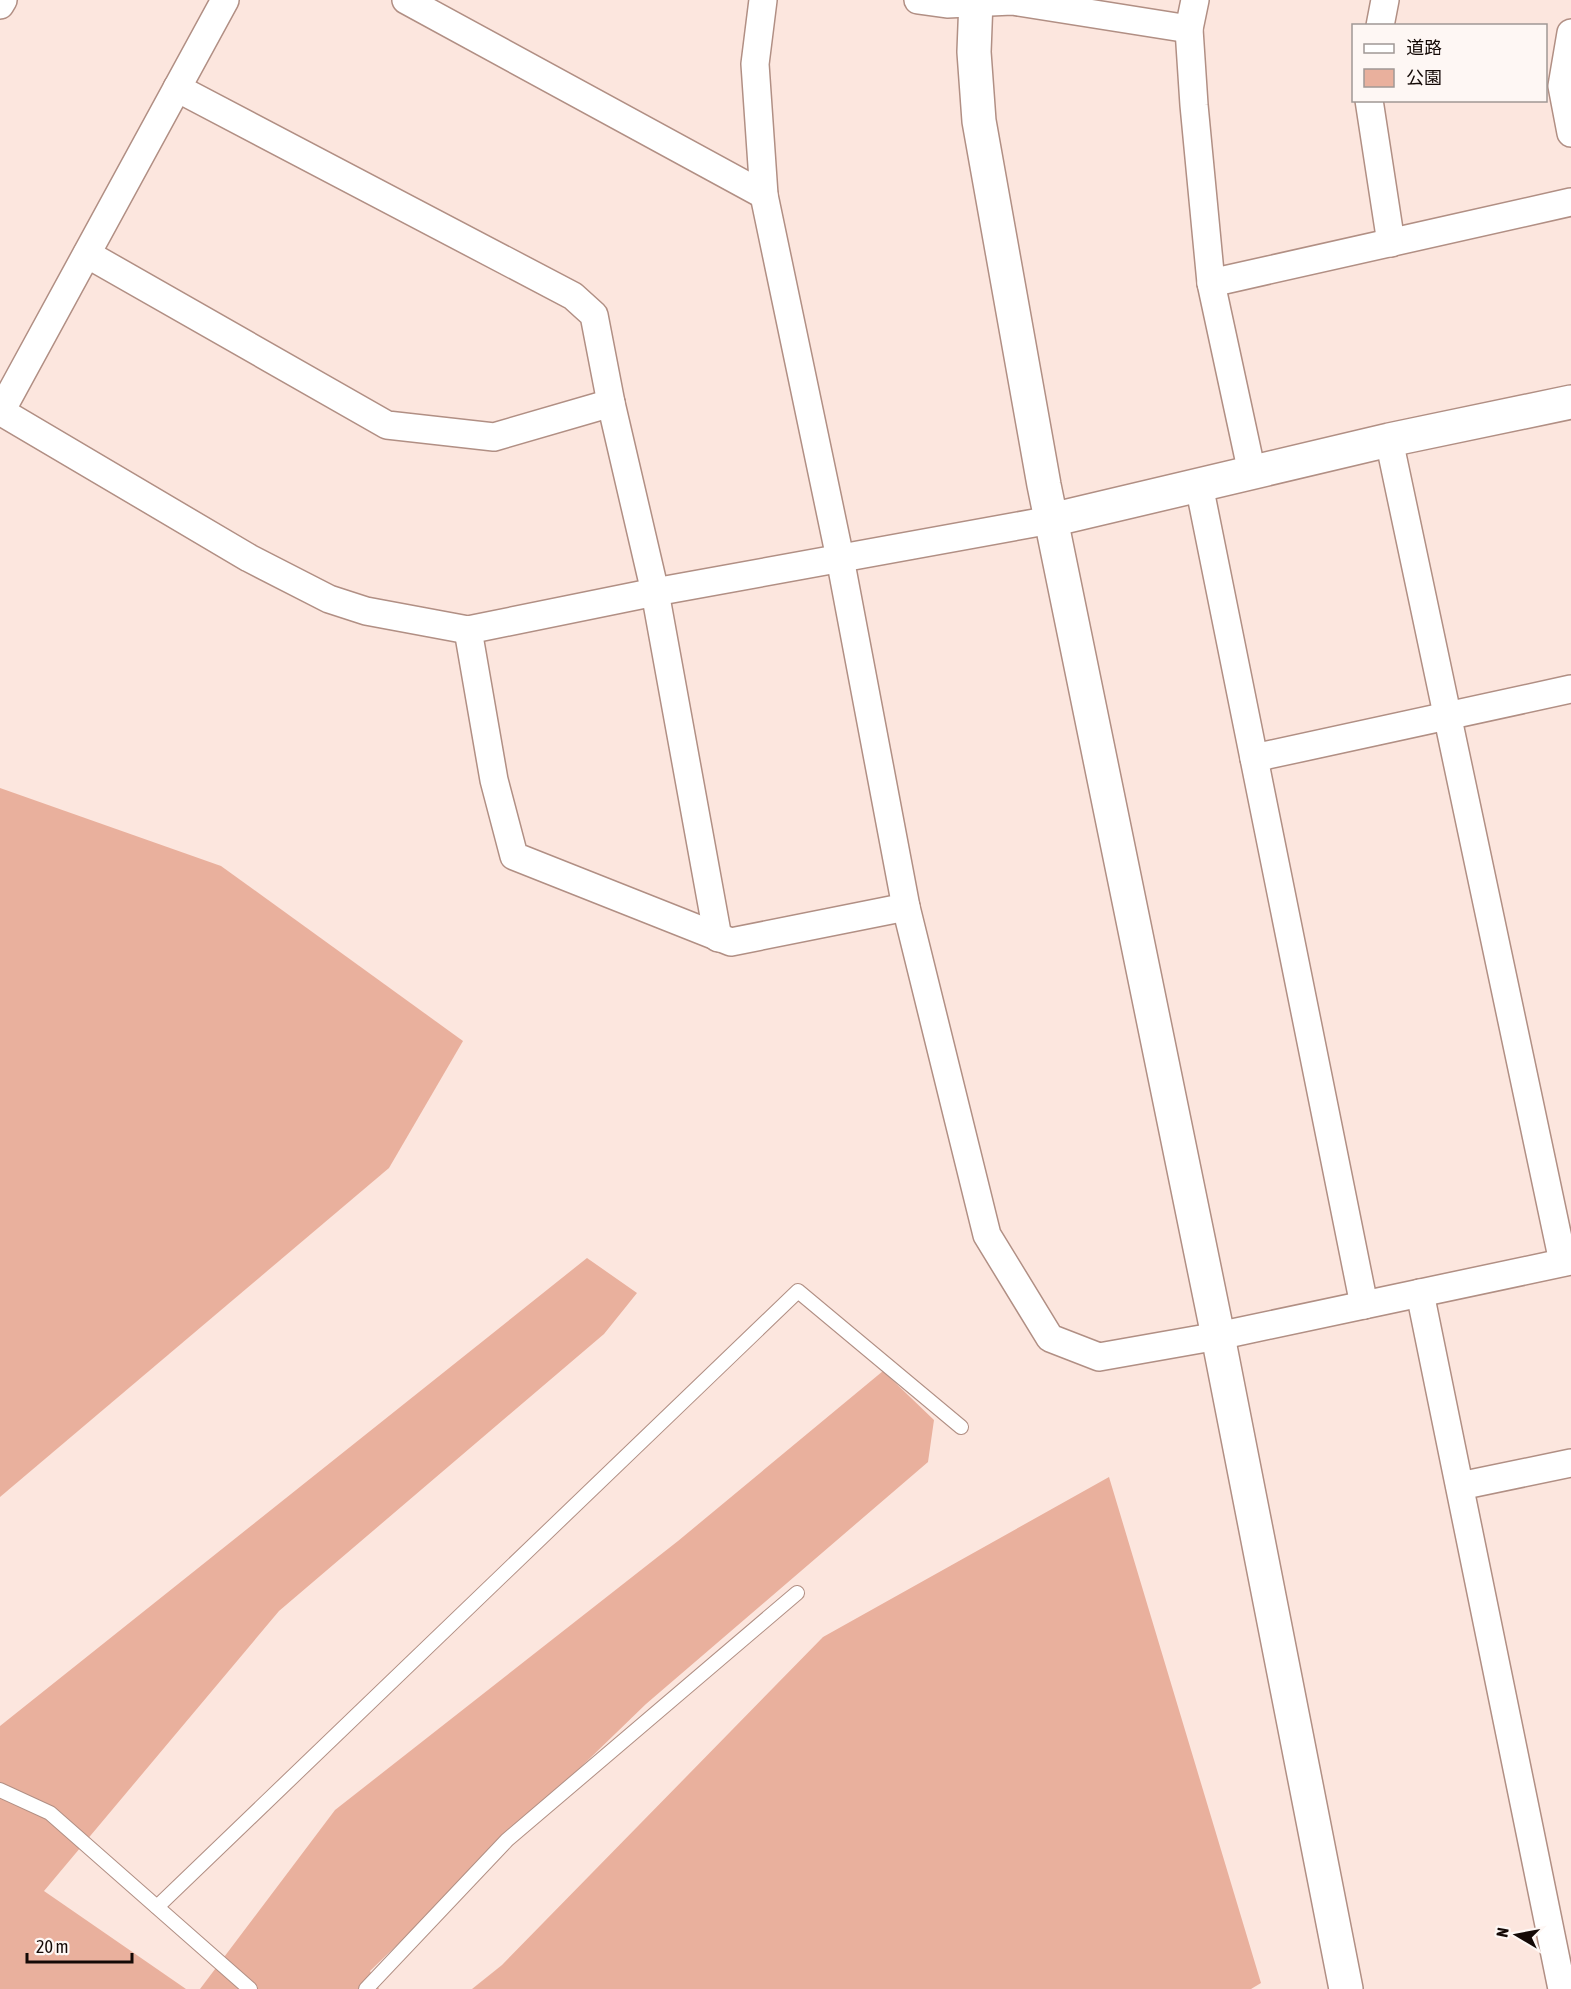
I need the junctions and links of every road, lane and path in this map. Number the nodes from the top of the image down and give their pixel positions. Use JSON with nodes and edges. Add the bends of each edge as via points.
{"nodes":[{"id":1,"x":3,"y":0,"type":"edge"},
{"id":2,"x":225,"y":0,"type":"edge"},
{"id":3,"x":406,"y":0,"type":"edge"},
{"id":4,"x":763,"y":0,"type":"edge"},
{"id":5,"x":918,"y":0,"type":"edge"},
{"id":6,"x":1196,"y":0,"type":"edge"},
{"id":7,"x":1385,"y":0,"type":"edge"},
{"id":8,"x":976,"y":2,"type":"edge"},
{"id":9,"x":0,"y":5,"type":"edge"},
{"id":10,"x":1380,"y":24,"type":"edge"},
{"id":11,"x":1190,"y":29,"type":"junction"},
{"id":12,"x":1571,"y":33,"type":"edge"},
{"id":13,"x":177,"y":88,"type":"junction"},
{"id":14,"x":1370,"y":102,"type":"edge"},
{"id":15,"x":1571,"y":133,"type":"edge"},
{"id":16,"x":764,"y":195,"type":"junction"},
{"id":17,"x":1571,"y":202,"type":"edge"},
{"id":18,"x":1391,"y":243,"type":"junction"},
{"id":19,"x":87,"y":254,"type":"junction"},
{"id":20,"x":1211,"y":283,"type":"junction"},
{"id":21,"x":1571,"y":402,"type":"edge"},
{"id":22,"x":611,"y":403,"type":"junction"},
{"id":23,"x":1,"y":411,"type":"edge"},
{"id":24,"x":1389,"y":440,"type":"junction"},
{"id":25,"x":1252,"y":474,"type":"junction"},
{"id":26,"x":1199,"y":485,"type":"junction"},
{"id":27,"x":1051,"y":520,"type":"junction"},
{"id":28,"x":840,"y":558,"type":"junction"},
{"id":29,"x":655,"y":592,"type":"junction"},
{"id":30,"x":468,"y":630,"type":"junction"},
{"id":31,"x":1571,"y":689,"type":"edge"},
{"id":32,"x":1447,"y":716,"type":"junction"},
{"id":33,"x":1254,"y":758,"type":"junction"},
{"id":34,"x":906,"y":907,"type":"junction"},
{"id":35,"x":718,"y":938,"type":"junction"},
{"id":36,"x":1567,"y":1262,"type":"edge"},
{"id":37,"x":1420,"y":1293,"type":"junction"},
{"id":38,"x":1364,"y":1305,"type":"junction"},
{"id":39,"x":1218,"y":1336,"type":"junction"},
{"id":40,"x":961,"y":1427,"type":"dead end"},
{"id":41,"x":1571,"y":1463,"type":"edge"},
{"id":42,"x":1460,"y":1486,"type":"junction"},
{"id":43,"x":797,"y":1593,"type":"dead end"},
{"id":44,"x":0,"y":1790,"type":"edge"},
{"id":45,"x":157,"y":1907,"type":"junction"},
{"id":46,"x":250,"y":1989,"type":"edge"},
{"id":47,"x":366,"y":1989,"type":"edge"},
{"id":48,"x":1346,"y":1989,"type":"edge"},
{"id":49,"x":1562,"y":1989,"type":"edge"}],
"edges":[{"from":1,"to":9,"type":"street"},
{"from":2,"to":13,"type":"street"},
{"from":3,"to":16,"type":"street"},
{"from":4,"to":16,"type":"street","via":[[755,64]]},
{"from":5,"to":8,"type":"street"},
{"from":6,"to":11,"type":"street"},
{"from":7,"to":10,"type":"street"},
{"from":8,"to":11,"type":"street","via":[[1012,1]]},
{"from":8,"to":27,"type":"street","via":[[974,52],[979,121]]},
{"from":11,"to":20,"type":"street"},
{"from":12,"to":15,"type":"street","via":[[1562,86]]},
{"from":13,"to":19,"type":"street"},
{"from":13,"to":22,"type":"street","via":[[573,296],[594,315]]},
{"from":14,"to":18,"type":"street"},
{"from":16,"to":28,"type":"street"},
{"from":17,"to":18,"type":"street"},
{"from":18,"to":20,"type":"street"},
{"from":19,"to":22,"type":"street","via":[[387,424],[494,437]]},
{"from":19,"to":23,"type":"street"},
{"from":20,"to":25,"type":"street"},
{"from":21,"to":24,"type":"street"},
{"from":22,"to":29,"type":"street"},
{"from":23,"to":30,"type":"street","via":[[249,558],[329,599],[366,611]]},
{"from":24,"to":25,"type":"street"},
{"from":24,"to":32,"type":"street"},
{"from":25,"to":26,"type":"street"},
{"from":26,"to":27,"type":"street"},
{"from":26,"to":33,"type":"street"},
{"from":27,"to":28,"type":"street"},
{"from":27,"to":39,"type":"street"},
{"from":28,"to":29,"type":"street"},
{"from":28,"to":34,"type":"street"},
{"from":29,"to":30,"type":"street"},
{"from":29,"to":35,"type":"street"},
{"from":30,"to":35,"type":"street","via":[[494,780],[514,856]]},
{"from":31,"to":32,"type":"street"},
{"from":32,"to":33,"type":"street"},
{"from":32,"to":36,"type":"street"},
{"from":33,"to":38,"type":"street"},
{"from":34,"to":35,"type":"street","via":[[730,942]]},
{"from":34,"to":39,"type":"street","via":[[987,1235],[1050,1338],[1100,1357]]},
{"from":36,"to":37,"type":"street"},
{"from":37,"to":38,"type":"street"},
{"from":37,"to":42,"type":"street"},
{"from":38,"to":39,"type":"street"},
{"from":39,"to":48,"type":"street"},
{"from":40,"to":45,"type":"lane","via":[[798,1291]]},
{"from":41,"to":42,"type":"street"},
{"from":42,"to":49,"type":"street"},
{"from":43,"to":47,"type":"lane","via":[[507,1840]]},
{"from":44,"to":45,"type":"lane","via":[[50,1813]]},
{"from":45,"to":46,"type":"lane"}]}
